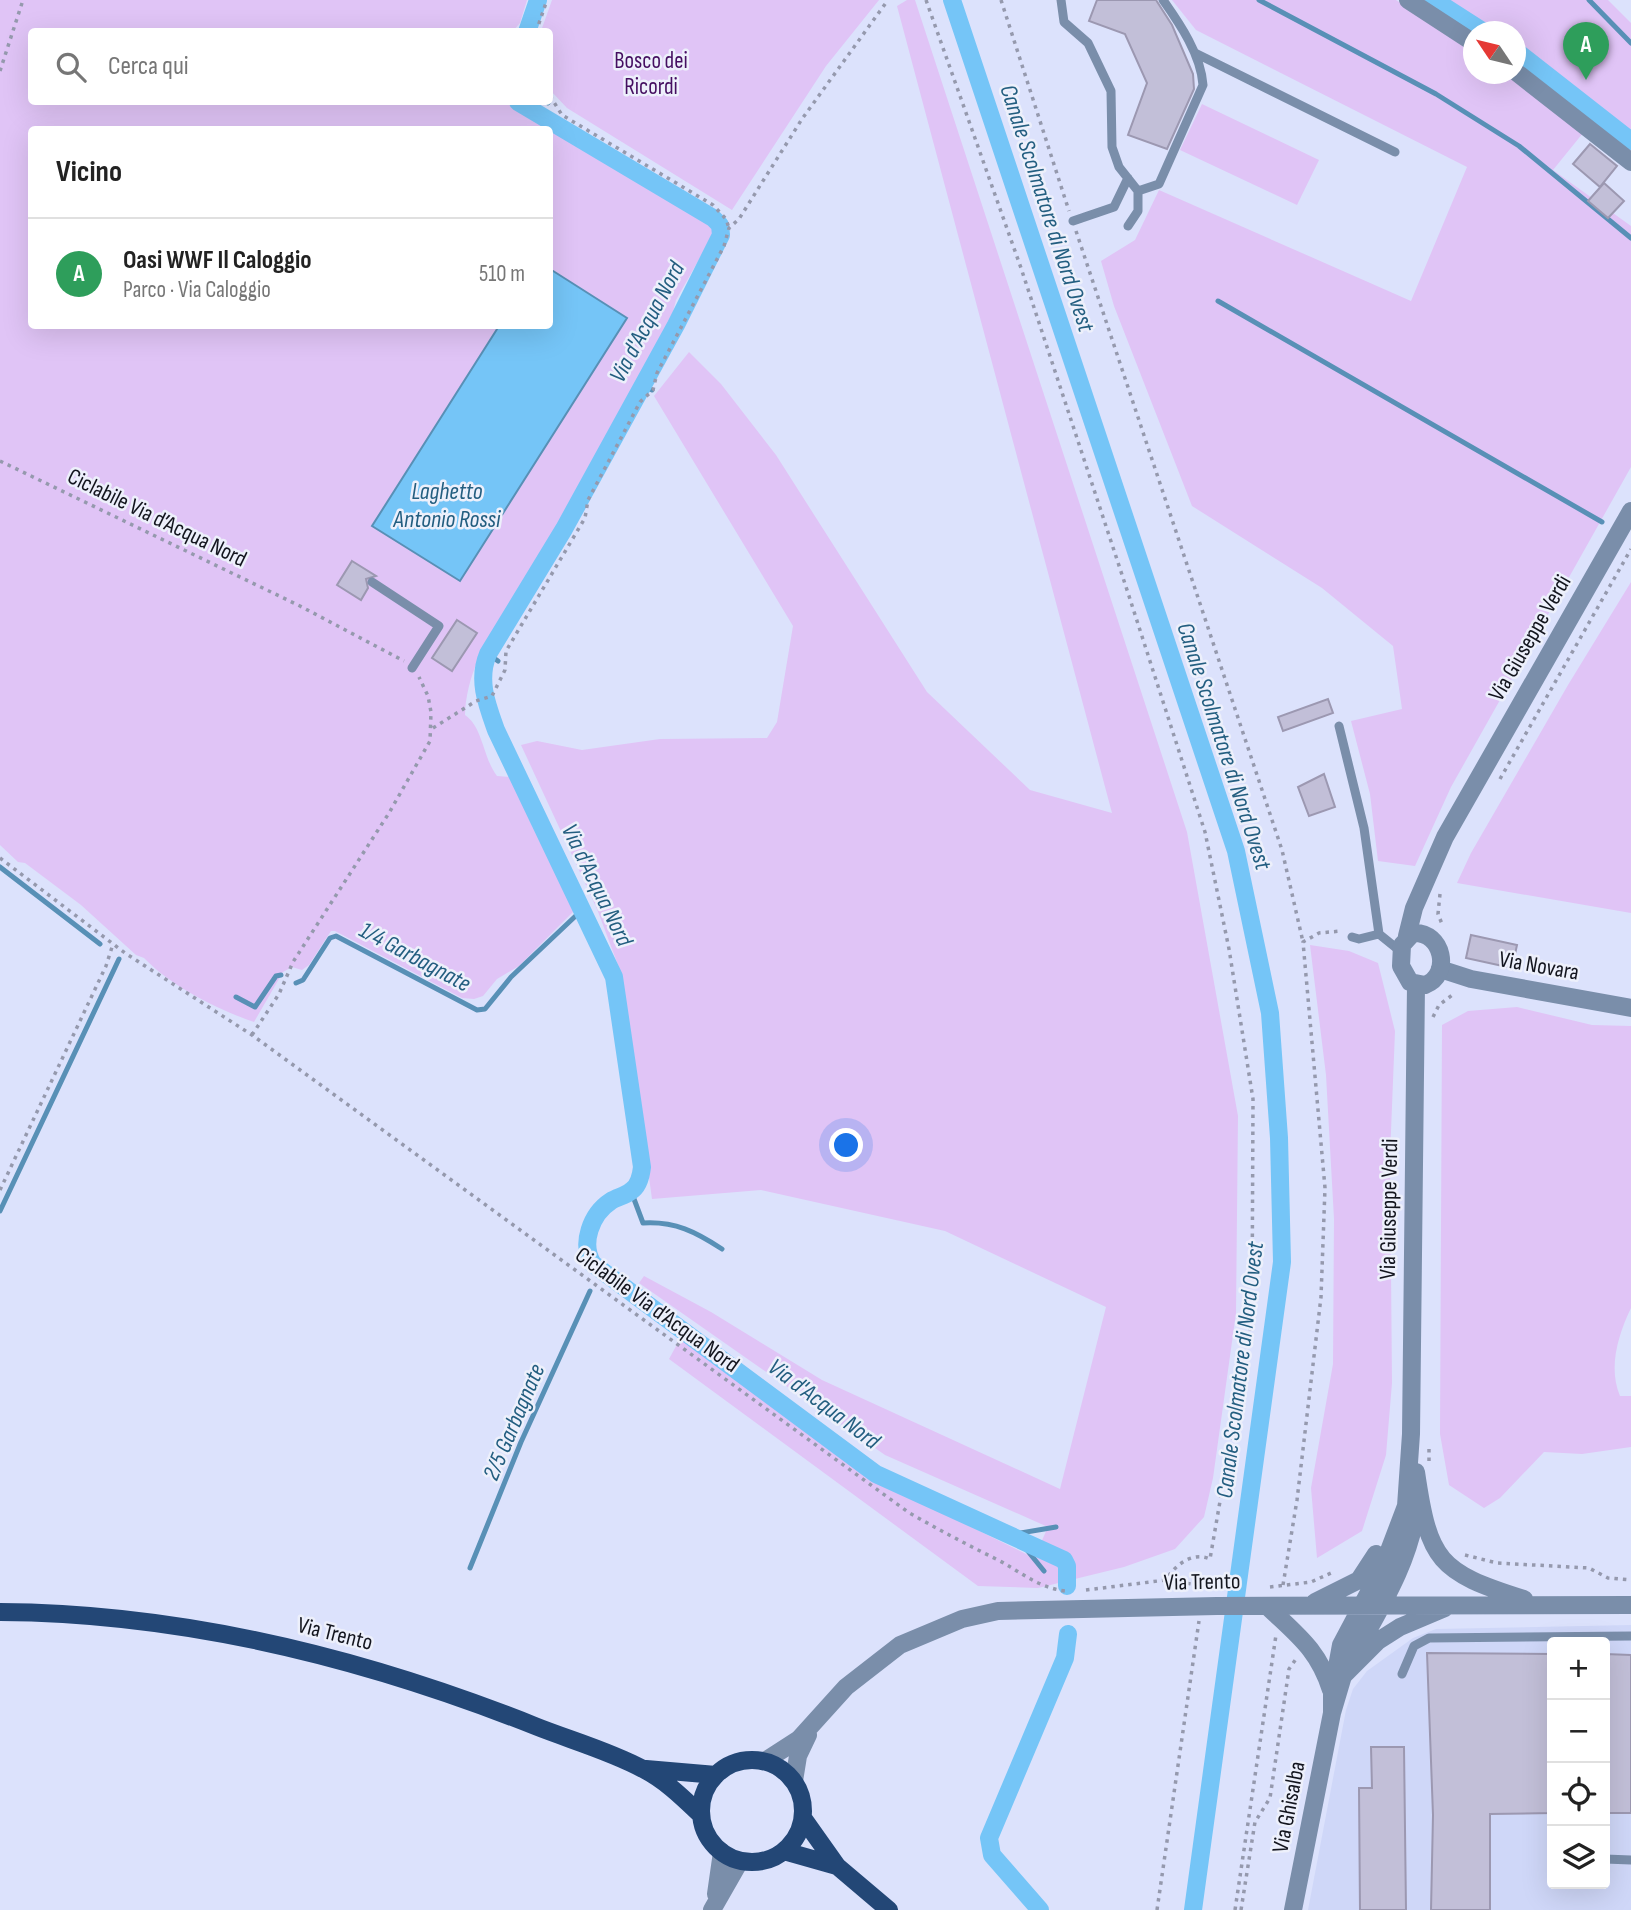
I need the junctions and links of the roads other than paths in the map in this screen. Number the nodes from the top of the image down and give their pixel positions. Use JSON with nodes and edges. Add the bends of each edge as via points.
{"nodes":[{"id":1,"x":1061,"y":0,"type":"edge"},
{"id":2,"x":1163,"y":0,"type":"edge"},
{"id":3,"x":1408,"y":0,"type":"edge"},
{"id":4,"x":1463,"y":36,"type":"edge"},
{"id":5,"x":1195,"y":53,"type":"junction"},
{"id":6,"x":1526,"y":80,"type":"edge"},
{"id":7,"x":1395,"y":152,"type":"dead end"},
{"id":8,"x":1631,"y":163,"type":"edge"},
{"id":9,"x":1128,"y":178,"type":"junction"},
{"id":10,"x":1138,"y":191,"type":"junction"},
{"id":11,"x":1073,"y":222,"type":"road end"},
{"id":12,"x":1128,"y":226,"type":"dead end"},
{"id":13,"x":1631,"y":511,"type":"edge"},
{"id":14,"x":372,"y":582,"type":"dead end"},
{"id":15,"x":412,"y":668,"type":"road end"},
{"id":16,"x":1339,"y":726,"type":"dead end"},
{"id":17,"x":1379,"y":934,"type":"junction"},
{"id":18,"x":1356,"y":938,"type":"road end"},
{"id":19,"x":1411,"y":940,"type":"junction"},
{"id":20,"x":1440,"y":970,"type":"junction"},
{"id":21,"x":1416,"y":985,"type":"junction"},
{"id":22,"x":1631,"y":1008,"type":"edge"},
{"id":23,"x":1411,"y":1434,"type":"junction"},
{"id":24,"x":1419,"y":1491,"type":"junction"},
{"id":25,"x":1307,"y":1605,"type":"junction"},
{"id":26,"x":1361,"y":1605,"type":"junction"},
{"id":27,"x":1381,"y":1605,"type":"junction"},
{"id":28,"x":1451,"y":1605,"type":"junction"},
{"id":29,"x":1541,"y":1605,"type":"junction"},
{"id":30,"x":1631,"y":1605,"type":"edge"},
{"id":31,"x":1267,"y":1606,"type":"junction"},
{"id":32,"x":0,"y":1612,"type":"edge"},
{"id":33,"x":1631,"y":1636,"type":"edge"},
{"id":34,"x":1402,"y":1674,"type":"dead end"},
{"id":35,"x":1343,"y":1675,"type":"junction"},
{"id":36,"x":1332,"y":1693,"type":"junction"},
{"id":37,"x":1332,"y":1713,"type":"junction"},
{"id":38,"x":813,"y":1726,"type":"junction"},
{"id":39,"x":765,"y":1761,"type":"junction"},
{"id":40,"x":642,"y":1768,"type":"junction"},
{"id":41,"x":716,"y":1775,"type":"junction"},
{"id":42,"x":793,"y":1781,"type":"junction"},
{"id":43,"x":701,"y":1815,"type":"junction"},
{"id":44,"x":803,"y":1818,"type":"junction"},
{"id":45,"x":784,"y":1851,"type":"junction"},
{"id":46,"x":722,"y":1852,"type":"junction"},
{"id":47,"x":1610,"y":1859,"type":"edge"},
{"id":48,"x":1631,"y":1860,"type":"edge"},
{"id":49,"x":740,"y":1861,"type":"junction"},
{"id":50,"x":837,"y":1866,"type":"junction"},
{"id":51,"x":714,"y":1906,"type":"edge"},
{"id":52,"x":889,"y":1910,"type":"edge"},
{"id":53,"x":1293,"y":1910,"type":"edge"}],
"edges":[{"from":1,"to":9,"type":"lane","via":[[1064,22],[1088,43],[1111,91],[1112,147]]},
{"from":2,"to":5,"type":"lane"},
{"from":3,"to":4,"type":"street"},
{"from":5,"to":7,"type":"lane"},
{"from":5,"to":10,"type":"lane","via":[[1203,85],[1159,184]]},
{"from":6,"to":8,"type":"street"},
{"from":9,"to":10,"type":"lane"},
{"from":9,"to":11,"type":"lane","via":[[1114,207]]},
{"from":10,"to":12,"type":"lane","via":[[1138,211]]},
{"from":13,"to":19,"type":"street","name":"Via Giuseppe Verdi","via":[[1432,863],[1408,925]]},
{"from":14,"to":15,"type":"lane","via":[[439,626]]},
{"from":16,"to":17,"type":"lane","via":[[1364,828]]},
{"from":17,"to":18,"type":"lane"},
{"from":17,"to":19,"type":"lane"},
{"from":19,"to":20,"type":"street","via":[[1439,947]]},
{"from":19,"to":21,"type":"street","via":[[1404,974]]},
{"from":20,"to":21,"type":"street","via":[[1430,983]]},
{"from":20,"to":22,"type":"street","name":"Via Novara"},
{"from":21,"to":23,"type":"street","name":"Via Giuseppe Verdi"},
{"from":23,"to":24,"type":"street","name":"Via Giuseppe Verdi"},
{"from":23,"to":25,"type":"street","name":"Via Giuseppe Verdi","via":[[1401,1497],[1367,1571],[1336,1593]]},
{"from":23,"to":26,"type":"street","name":"Via Giuseppe Verdi","via":[[1406,1506],[1397,1537]]},
{"from":24,"to":27,"type":"street","name":"Via Giuseppe Verdi","via":[[1410,1543]]},
{"from":24,"to":29,"type":"street","name":"Via Giuseppe Verdi","via":[[1428,1538],[1449,1568],[1478,1585]]},
{"from":25,"to":26,"type":"street","name":"Via Trento"},
{"from":25,"to":31,"type":"street","name":"Via Trento"},
{"from":26,"to":27,"type":"street","name":"Via Trento"},
{"from":26,"to":36,"type":"street","name":"Via Ghisalba","via":[[1341,1645]]},
{"from":27,"to":28,"type":"street","name":"Via Trento"},
{"from":27,"to":35,"type":"street","name":"Via Ghisalba"},
{"from":28,"to":29,"type":"street","name":"Via Trento"},
{"from":28,"to":35,"type":"street","name":"Via Ghisalba","via":[[1378,1641]]},
{"from":29,"to":30,"type":"street","name":"Via Trento"},
{"from":31,"to":36,"type":"street","name":"Via Ghisalba","via":[[1310,1645]]},
{"from":31,"to":38,"type":"street","name":"Via Trento","via":[[1213,1600],[1022,1608],[962,1619],[909,1640],[871,1665]]},
{"from":32,"to":40,"type":"main road","name":"Via Trento","via":[[168,1625],[307,1650],[437,1689]]},
{"from":33,"to":34,"type":"lane","via":[[1429,1637],[1414,1646]]},
{"from":35,"to":37,"type":"street","name":"Via Ghisalba"},
{"from":36,"to":37,"type":"street","name":"Via Ghisalba"},
{"from":37,"to":53,"type":"street","name":"Via Ghisalba"},
{"from":38,"to":39,"type":"street","name":"Via Trento"},
{"from":38,"to":42,"type":"street","name":"Via Trento","via":[[798,1756]]},
{"from":39,"to":41,"type":"main road","name":"Via Trento","via":[[734,1763]]},
{"from":39,"to":42,"type":"main road"},
{"from":40,"to":41,"type":"main road","name":"Via Trento"},
{"from":40,"to":43,"type":"main road","name":"Via Trento"},
{"from":41,"to":43,"type":"main road","via":[[704,1793]]},
{"from":42,"to":44,"type":"main road","via":[[801,1795]]},
{"from":43,"to":46,"type":"main road","name":"Via Trento","via":[[707,1836]]},
{"from":44,"to":45,"type":"main road"},
{"from":44,"to":50,"type":"main road"},
{"from":45,"to":49,"type":"main road","via":[[755,1862]]},
{"from":45,"to":50,"type":"main road"},
{"from":46,"to":49,"type":"main road"},
{"from":46,"to":51,"type":"street"},
{"from":47,"to":48,"type":"lane"},
{"from":49,"to":51,"type":"street"},
{"from":50,"to":52,"type":"main road"}]}
